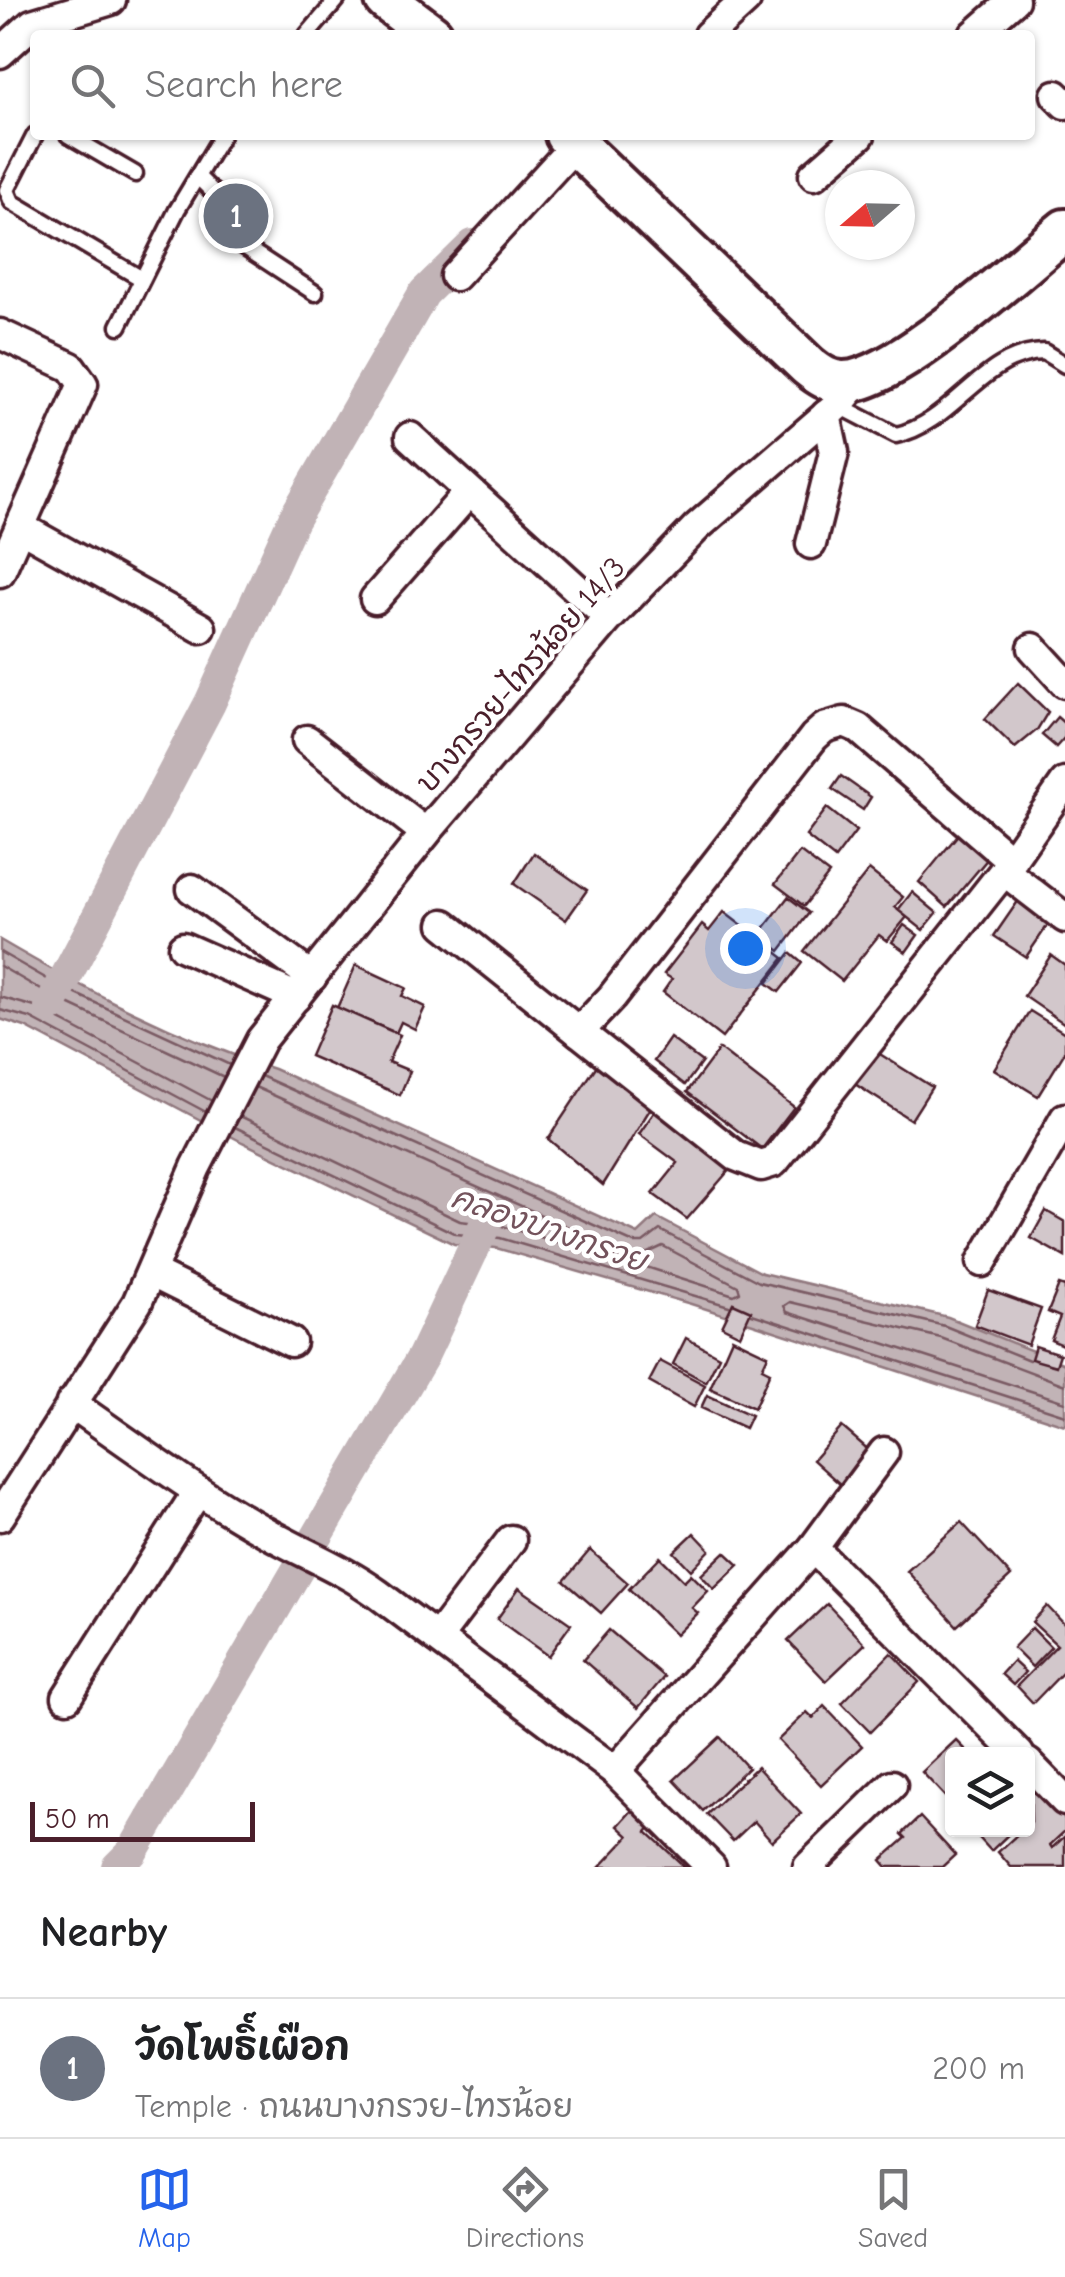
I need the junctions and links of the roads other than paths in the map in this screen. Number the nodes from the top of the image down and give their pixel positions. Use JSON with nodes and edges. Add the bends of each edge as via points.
{"nodes":[{"id":1,"x":110,"y":0,"type":"edge"},
{"id":2,"x":337,"y":0,"type":"edge"},
{"id":3,"x":746,"y":0,"type":"edge"},
{"id":4,"x":1014,"y":0,"type":"edge"},
{"id":5,"x":398,"y":3,"type":"edge"},
{"id":6,"x":311,"y":30,"type":"edge"},
{"id":7,"x":427,"y":30,"type":"edge"},
{"id":8,"x":713,"y":30,"type":"edge"},
{"id":9,"x":980,"y":30,"type":"edge"},
{"id":10,"x":0,"y":52,"type":"edge"},
{"id":11,"x":32,"y":140,"type":"edge"},
{"id":12,"x":77,"y":140,"type":"edge"},
{"id":13,"x":219,"y":140,"type":"edge"},
{"id":14,"x":854,"y":140,"type":"edge"},
{"id":15,"x":582,"y":141,"type":"edge"},
{"id":16,"x":136,"y":174,"type":"dead end"},
{"id":17,"x":814,"y":175,"type":"dead end"},
{"id":18,"x":198,"y":177,"type":"junction"},
{"id":19,"x":1065,"y":230,"type":"edge"},
{"id":20,"x":455,"y":276,"type":"dead end"},
{"id":21,"x":142,"y":280,"type":"junction"},
{"id":22,"x":315,"y":293,"type":"dead end"},
{"id":23,"x":118,"y":326,"type":"dead end"},
{"id":24,"x":0,"y":334,"type":"edge"},
{"id":25,"x":1065,"y":365,"type":"edge"},
{"id":26,"x":841,"y":400,"type":"junction"},
{"id":27,"x":410,"y":438,"type":"dead end"},
{"id":28,"x":468,"y":493,"type":"junction"},
{"id":29,"x":20,"y":527,"type":"junction"},
{"id":30,"x":812,"y":544,"type":"dead end"},
{"id":31,"x":0,"y":572,"type":"edge"},
{"id":32,"x":375,"y":599,"type":"dead end"},
{"id":33,"x":609,"y":618,"type":"junction"},
{"id":34,"x":201,"y":628,"type":"dead end"},
{"id":35,"x":1033,"y":648,"type":"dead end"},
{"id":36,"x":1065,"y":682,"type":"edge"},
{"id":37,"x":306,"y":740,"type":"dead end"},
{"id":38,"x":1065,"y":783,"type":"edge"},
{"id":39,"x":426,"y":833,"type":"junction"},
{"id":40,"x":1008,"y":866,"type":"junction"},
{"id":41,"x":192,"y":888,"type":"dead end"},
{"id":42,"x":1065,"y":918,"type":"edge"},
{"id":43,"x":444,"y":924,"type":"dead end"},
{"id":44,"x":182,"y":947,"type":"dead end"},
{"id":45,"x":304,"y":987,"type":"junction"},
{"id":46,"x":579,"y":1032,"type":"junction"},
{"id":47,"x":1065,"y":1118,"type":"edge"},
{"id":48,"x":982,"y":1262,"type":"dead end"},
{"id":49,"x":152,"y":1273,"type":"junction"},
{"id":50,"x":292,"y":1342,"type":"dead end"},
{"id":51,"x":71,"y":1403,"type":"junction"},
{"id":52,"x":884,"y":1452,"type":"dead end"},
{"id":53,"x":198,"y":1490,"type":"junction"},
{"id":54,"x":0,"y":1516,"type":"edge"},
{"id":55,"x":511,"y":1540,"type":"dead end"},
{"id":56,"x":813,"y":1548,"type":"junction"},
{"id":57,"x":437,"y":1638,"type":"junction"},
{"id":58,"x":67,"y":1697,"type":"dead end"},
{"id":59,"x":1012,"y":1747,"type":"edge"},
{"id":60,"x":1035,"y":1770,"type":"edge"},
{"id":61,"x":615,"y":1771,"type":"junction"},
{"id":62,"x":892,"y":1785,"type":"dead end"},
{"id":63,"x":1065,"y":1802,"type":"edge"},
{"id":64,"x":711,"y":1867,"type":"edge"},
{"id":65,"x":808,"y":1867,"type":"edge"}],
"edges":[{"from":1,"to":10,"type":"street","via":[[32,24]]},
{"from":2,"to":6,"type":"lane"},
{"from":3,"to":8,"type":"street"},
{"from":4,"to":9,"type":"street"},
{"from":5,"to":7,"type":"main road"},
{"from":11,"to":21,"type":"lane","via":[[7,190],[12,202]]},
{"from":12,"to":16,"type":"lane"},
{"from":13,"to":18,"type":"lane"},
{"from":14,"to":17,"type":"street"},
{"from":15,"to":20,"type":"street"},
{"from":15,"to":26,"type":"main road","via":[[808,366],[832,380]]},
{"from":18,"to":21,"type":"lane"},
{"from":18,"to":22,"type":"lane","via":[[217,196],[225,234]]},
{"from":19,"to":26,"type":"main road"},
{"from":21,"to":23,"type":"lane"},
{"from":24,"to":29,"type":"street","via":[[71,367],[83,384]]},
{"from":25,"to":26,"type":"lane","via":[[1044,352],[1024,352],[931,420],[896,435]]},
{"from":26,"to":30,"type":"street"},
{"from":26,"to":33,"type":"street","name":"บางกรวย-ไทรน้อย 14/3","via":[[697,526]]},
{"from":27,"to":28,"type":"street"},
{"from":28,"to":32,"type":"street"},
{"from":28,"to":33,"type":"street"},
{"from":29,"to":31,"type":"street"},
{"from":29,"to":34,"type":"street"},
{"from":33,"to":39,"type":"street","name":"บางกรวย-ไทรน้อย 14/3"},
{"from":35,"to":36,"type":"street"},
{"from":37,"to":39,"type":"street"},
{"from":38,"to":40,"type":"street"},
{"from":39,"to":45,"type":"street","name":"บางกรวย-ไทรน้อย 14/3"},
{"from":40,"to":42,"type":"street"},
{"from":40,"to":46,"type":"street","via":[[774,1162],[761,1166],[736,1156]]},
{"from":40,"to":46,"type":"street","via":[[858,728],[834,724],[814,737]]},
{"from":41,"to":45,"type":"street"},
{"from":43,"to":46,"type":"street"},
{"from":44,"to":45,"type":"street"},
{"from":45,"to":49,"type":"street","name":"บางกรวย-ไทรน้อย 14/3","via":[[261,1040],[196,1167]]},
{"from":47,"to":48,"type":"street"},
{"from":49,"to":50,"type":"street"},
{"from":49,"to":51,"type":"street","name":"บางกรวย-ไทรน้อย 14/3"},
{"from":51,"to":53,"type":"street"},
{"from":51,"to":54,"type":"street","name":"บางกรวย-ไทรน้อย 14/3"},
{"from":52,"to":56,"type":"street"},
{"from":53,"to":57,"type":"street","via":[[343,1569]]},
{"from":53,"to":58,"type":"street"},
{"from":55,"to":57,"type":"street"},
{"from":56,"to":59,"type":"street"},
{"from":56,"to":61,"type":"street"},
{"from":57,"to":61,"type":"street"},
{"from":60,"to":63,"type":"street"},
{"from":61,"to":64,"type":"street"},
{"from":62,"to":65,"type":"street"}]}
